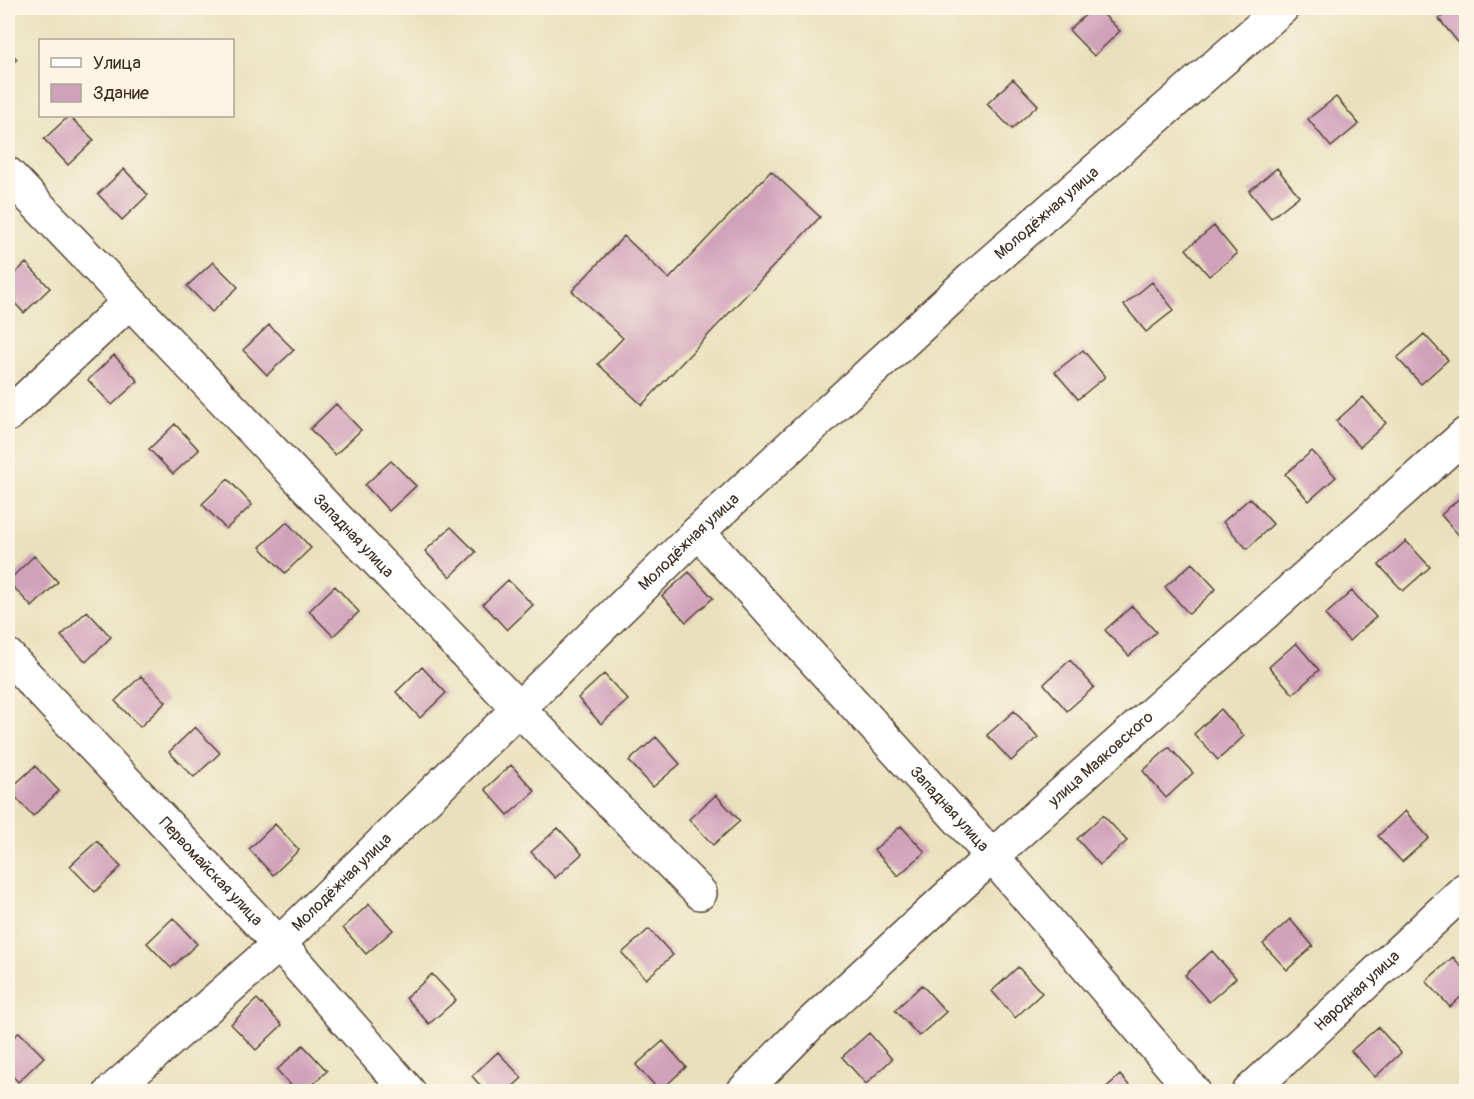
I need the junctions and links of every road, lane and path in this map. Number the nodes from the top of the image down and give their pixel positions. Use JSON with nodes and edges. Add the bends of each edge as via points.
{"nodes":[{"id":1,"x":1282,"y":8,"type":"edge"},
{"id":2,"x":8,"y":174,"type":"edge"},
{"id":3,"x":129,"y":302,"type":"junction"},
{"id":4,"x":8,"y":415,"type":"edge"},
{"id":5,"x":1467,"y":434,"type":"edge"},
{"id":6,"x":698,"y":532,"type":"junction"},
{"id":7,"x":8,"y":656,"type":"edge"},
{"id":8,"x":517,"y":707,"type":"junction"},
{"id":9,"x":992,"y":856,"type":"junction"},
{"id":10,"x":1467,"y":889,"type":"edge"},
{"id":11,"x":700,"y":893,"type":"dead end"},
{"id":12,"x":279,"y":945,"type":"junction"},
{"id":13,"x":111,"y":1092,"type":"edge"},
{"id":14,"x":409,"y":1092,"type":"edge"},
{"id":15,"x":744,"y":1092,"type":"edge"},
{"id":16,"x":1194,"y":1092,"type":"edge"},
{"id":17,"x":1249,"y":1092,"type":"edge"}],
"edges":[{"from":1,"to":6,"type":"street","name":"Молодёжная улица","via":[[978,273]]},
{"from":2,"to":3,"type":"street","name":"Западная улица"},
{"from":3,"to":4,"type":"street"},
{"from":3,"to":8,"type":"street","name":"Западная улица"},
{"from":5,"to":9,"type":"street","name":"улица Маяковского"},
{"from":6,"to":8,"type":"street","name":"Молодёжная улица"},
{"from":6,"to":9,"type":"street","name":"Западная улица"},
{"from":7,"to":12,"type":"street","name":"Первомайская улица"},
{"from":8,"to":11,"type":"street","name":"Западная улица"},
{"from":8,"to":12,"type":"street","name":"Молодёжная улица"},
{"from":9,"to":15,"type":"street","name":"улица Маяковского","via":[[810,1024]]},
{"from":9,"to":16,"type":"street","name":"Западная улица"},
{"from":10,"to":17,"type":"street","name":"Народная улица"},
{"from":12,"to":13,"type":"street","name":"Молодёжная улица"},
{"from":12,"to":14,"type":"street","name":"Первомайская улица"}]}
